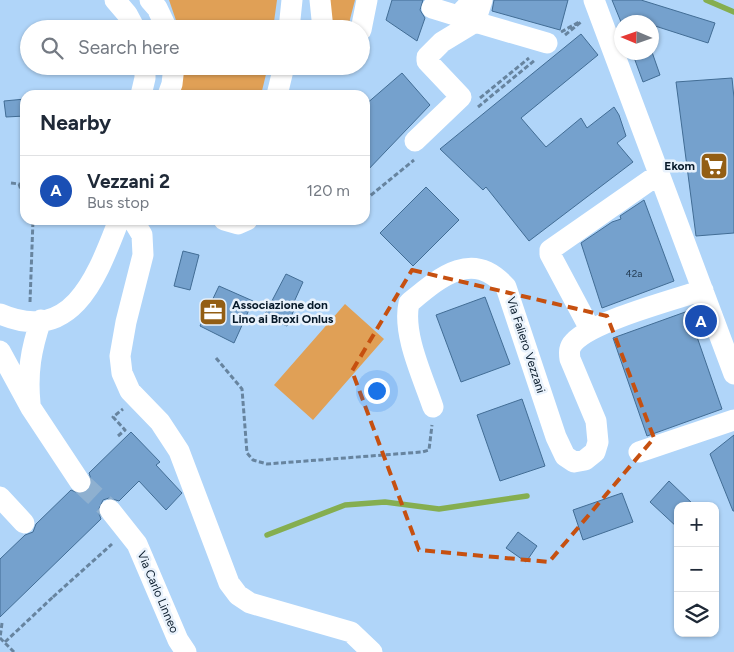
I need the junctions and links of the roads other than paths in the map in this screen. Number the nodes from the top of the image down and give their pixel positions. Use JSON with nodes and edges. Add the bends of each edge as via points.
{"nodes":[{"id":1,"x":115,"y":0,"type":"edge"},
{"id":2,"x":150,"y":0,"type":"edge"},
{"id":3,"x":292,"y":0,"type":"edge"},
{"id":4,"x":320,"y":0,"type":"edge"},
{"id":5,"x":367,"y":0,"type":"edge"},
{"id":6,"x":472,"y":0,"type":"edge"},
{"id":7,"x":482,"y":0,"type":"edge"},
{"id":8,"x":594,"y":0,"type":"edge"},
{"id":9,"x":432,"y":8,"type":"dead end"},
{"id":10,"x":131,"y":20,"type":"edge"},
{"id":11,"x":163,"y":20,"type":"edge"},
{"id":12,"x":290,"y":20,"type":"edge"},
{"id":13,"x":321,"y":20,"type":"edge"},
{"id":14,"x":363,"y":20,"type":"edge"},
{"id":15,"x":475,"y":22,"type":"junction"},
{"id":16,"x":547,"y":43,"type":"dead end"},
{"id":17,"x":145,"y":75,"type":"edge"},
{"id":18,"x":173,"y":75,"type":"edge"},
{"id":19,"x":282,"y":75,"type":"edge"},
{"id":20,"x":141,"y":90,"type":"edge"},
{"id":21,"x":170,"y":90,"type":"edge"},
{"id":22,"x":278,"y":90,"type":"edge"},
{"id":23,"x":415,"y":141,"type":"dead end"},
{"id":24,"x":659,"y":174,"type":"junction"},
{"id":25,"x":117,"y":225,"type":"edge"},
{"id":26,"x":136,"y":225,"type":"edge"},
{"id":27,"x":703,"y":290,"type":"junction"},
{"id":28,"x":0,"y":314,"type":"edge"},
{"id":29,"x":36,"y":320,"type":"junction"},
{"id":30,"x":590,"y":329,"type":"junction"},
{"id":31,"x":0,"y":350,"type":"edge"},
{"id":32,"x":734,"y":374,"type":"edge"},
{"id":33,"x":433,"y":407,"type":"road end"},
{"id":34,"x":31,"y":408,"type":"junction"},
{"id":35,"x":734,"y":420,"type":"edge"},
{"id":36,"x":639,"y":452,"type":"dead end"},
{"id":37,"x":80,"y":482,"type":"tunnel mouth"},
{"id":38,"x":0,"y":498,"type":"edge"},
{"id":39,"x":110,"y":510,"type":"tunnel mouth"},
{"id":40,"x":24,"y":523,"type":"dead end"},
{"id":41,"x":186,"y":652,"type":"edge"},
{"id":42,"x":372,"y":652,"type":"edge"}],
"edges":[{"from":1,"to":10,"type":"street"},
{"from":2,"to":11,"type":"street"},
{"from":3,"to":12,"type":"street"},
{"from":4,"to":13,"type":"street"},
{"from":5,"to":14,"type":"street"},
{"from":6,"to":9,"type":"street","via":[[458,16]]},
{"from":7,"to":15,"type":"street"},
{"from":8,"to":24,"type":"street"},
{"from":15,"to":16,"type":"street"},
{"from":15,"to":23,"type":"street","via":[[442,42],[427,57],[427,61],[461,98]]},
{"from":17,"to":20,"type":"street"},
{"from":18,"to":21,"type":"street"},
{"from":19,"to":22,"type":"street"},
{"from":24,"to":27,"type":"street"},
{"from":24,"to":30,"type":"street","via":[[550,250]]},
{"from":25,"to":29,"type":"street","via":[[97,276],[87,291],[69,309],[52,318]]},
{"from":26,"to":42,"type":"street","via":[[142,235],[143,255],[120,356],[126,384],[160,422],[180,451],[221,567],[238,595],[250,603],[351,632]]},
{"from":27,"to":30,"type":"street","name":"Via Faliero Vezzani"},
{"from":27,"to":32,"type":"street"},
{"from":28,"to":29,"type":"street"},
{"from":29,"to":34,"type":"street","via":[[28,371]]},
{"from":30,"to":33,"type":"street","name":"Via Faliero Vezzani","via":[[569,350],[570,360],[596,422],[595,452],[585,460],[574,462],[565,456],[506,287],[495,274],[485,270],[453,271],[409,303],[407,328]]},
{"from":31,"to":34,"type":"street"},
{"from":34,"to":37,"type":"street"},
{"from":35,"to":36,"type":"street"},
{"from":38,"to":40,"type":"street"},
{"from":39,"to":41,"type":"street","name":"Via Carlo Linneo","via":[[128,530],[146,560],[178,640]]}]}
